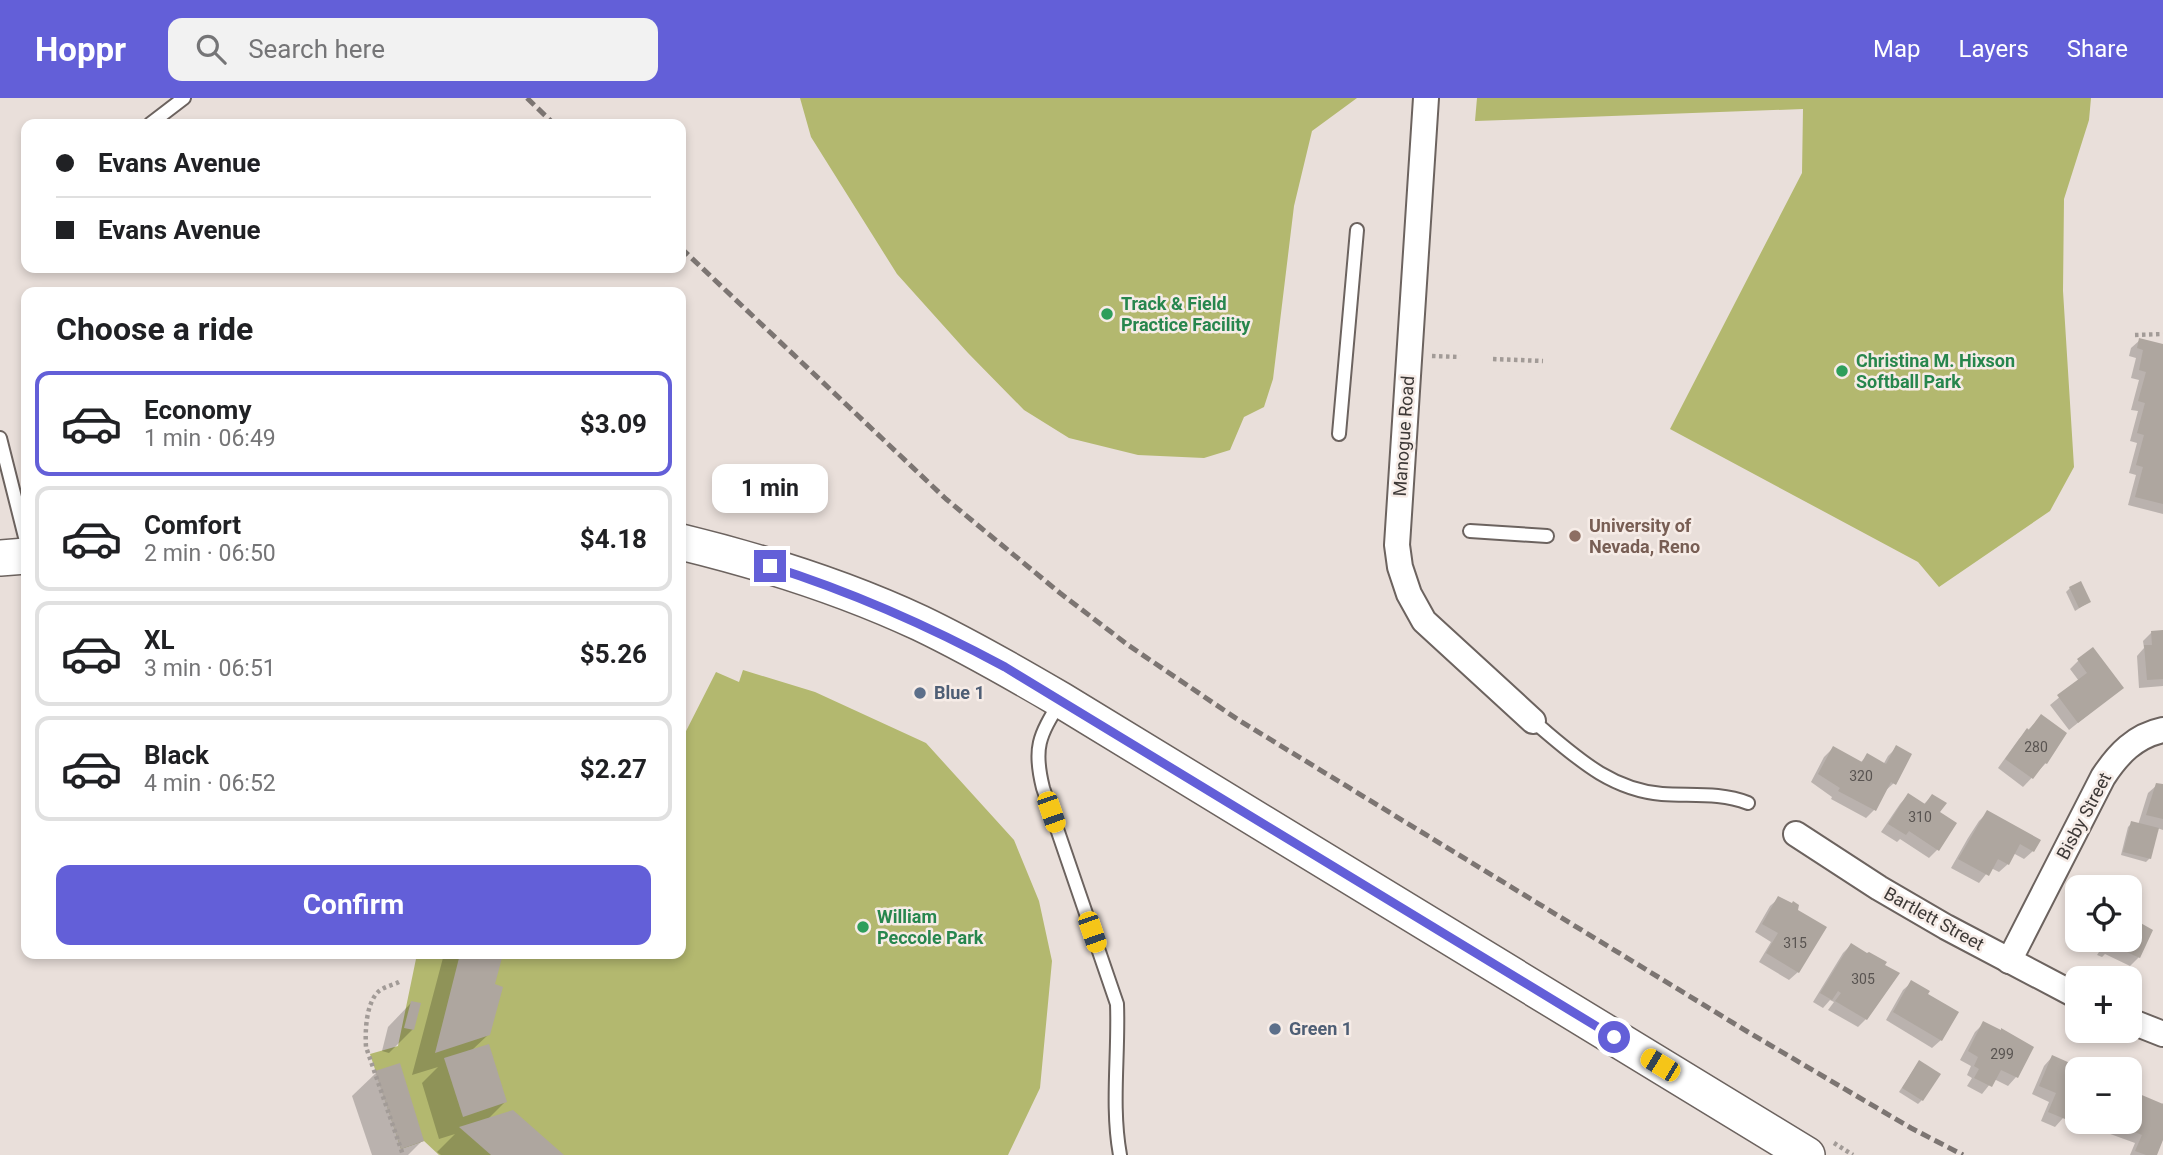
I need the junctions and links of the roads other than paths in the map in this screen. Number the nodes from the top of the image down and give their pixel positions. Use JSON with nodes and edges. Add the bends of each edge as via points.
{"nodes":[{"id":1,"x":184,"y":98,"type":"edge"},
{"id":2,"x":1426,"y":98,"type":"edge"},
{"id":3,"x":157,"y":119,"type":"edge"},
{"id":4,"x":1357,"y":230,"type":"dead end"},
{"id":5,"x":1339,"y":434,"type":"dead end"},
{"id":6,"x":0,"y":438,"type":"edge"},
{"id":7,"x":21,"y":521,"type":"edge"},
{"id":8,"x":1470,"y":531,"type":"dead end"},
{"id":9,"x":1547,"y":536,"type":"dead end"},
{"id":10,"x":686,"y":543,"type":"edge"},
{"id":11,"x":21,"y":556,"type":"edge"},
{"id":12,"x":0,"y":558,"type":"edge"},
{"id":13,"x":1061,"y":700,"type":"junction"},
{"id":14,"x":1533,"y":721,"type":"joint"},
{"id":15,"x":2163,"y":730,"type":"edge"},
{"id":16,"x":1748,"y":803,"type":"dead end"},
{"id":17,"x":1796,"y":834,"type":"dead end"},
{"id":18,"x":2009,"y":961,"type":"junction"},
{"id":19,"x":2065,"y":990,"type":"edge"},
{"id":20,"x":2142,"y":1026,"type":"edge"},
{"id":21,"x":2163,"y":1034,"type":"edge"},
{"id":22,"x":1796,"y":1152,"type":"edge"},
{"id":23,"x":1120,"y":1155,"type":"edge"}],
"edges":[{"from":1,"to":3,"type":"lane"},
{"from":2,"to":14,"type":"street","name":"Manogue Road","via":[[1397,545],[1400,567],[1424,621]]},
{"from":4,"to":5,"type":"lane"},
{"from":6,"to":7,"type":"lane"},
{"from":8,"to":9,"type":"lane"},
{"from":10,"to":13,"type":"street","via":[[770,566],[868,601],[964,644]]},
{"from":11,"to":12,"type":"street"},
{"from":13,"to":22,"type":"street"},
{"from":13,"to":23,"type":"lane","via":[[1037,747],[1037,765],[1117,1004],[1116,1135]]},
{"from":14,"to":16,"type":"lane","via":[[1608,779],[1650,792],[1704,794]]},
{"from":15,"to":18,"type":"street","name":"Bisby Street","via":[[2134,741],[2115,759]]},
{"from":17,"to":18,"type":"street","name":"Bartlett Street","via":[[1879,888]]},
{"from":18,"to":19,"type":"street","name":"Bartlett Street"},
{"from":20,"to":21,"type":"street"}]}
